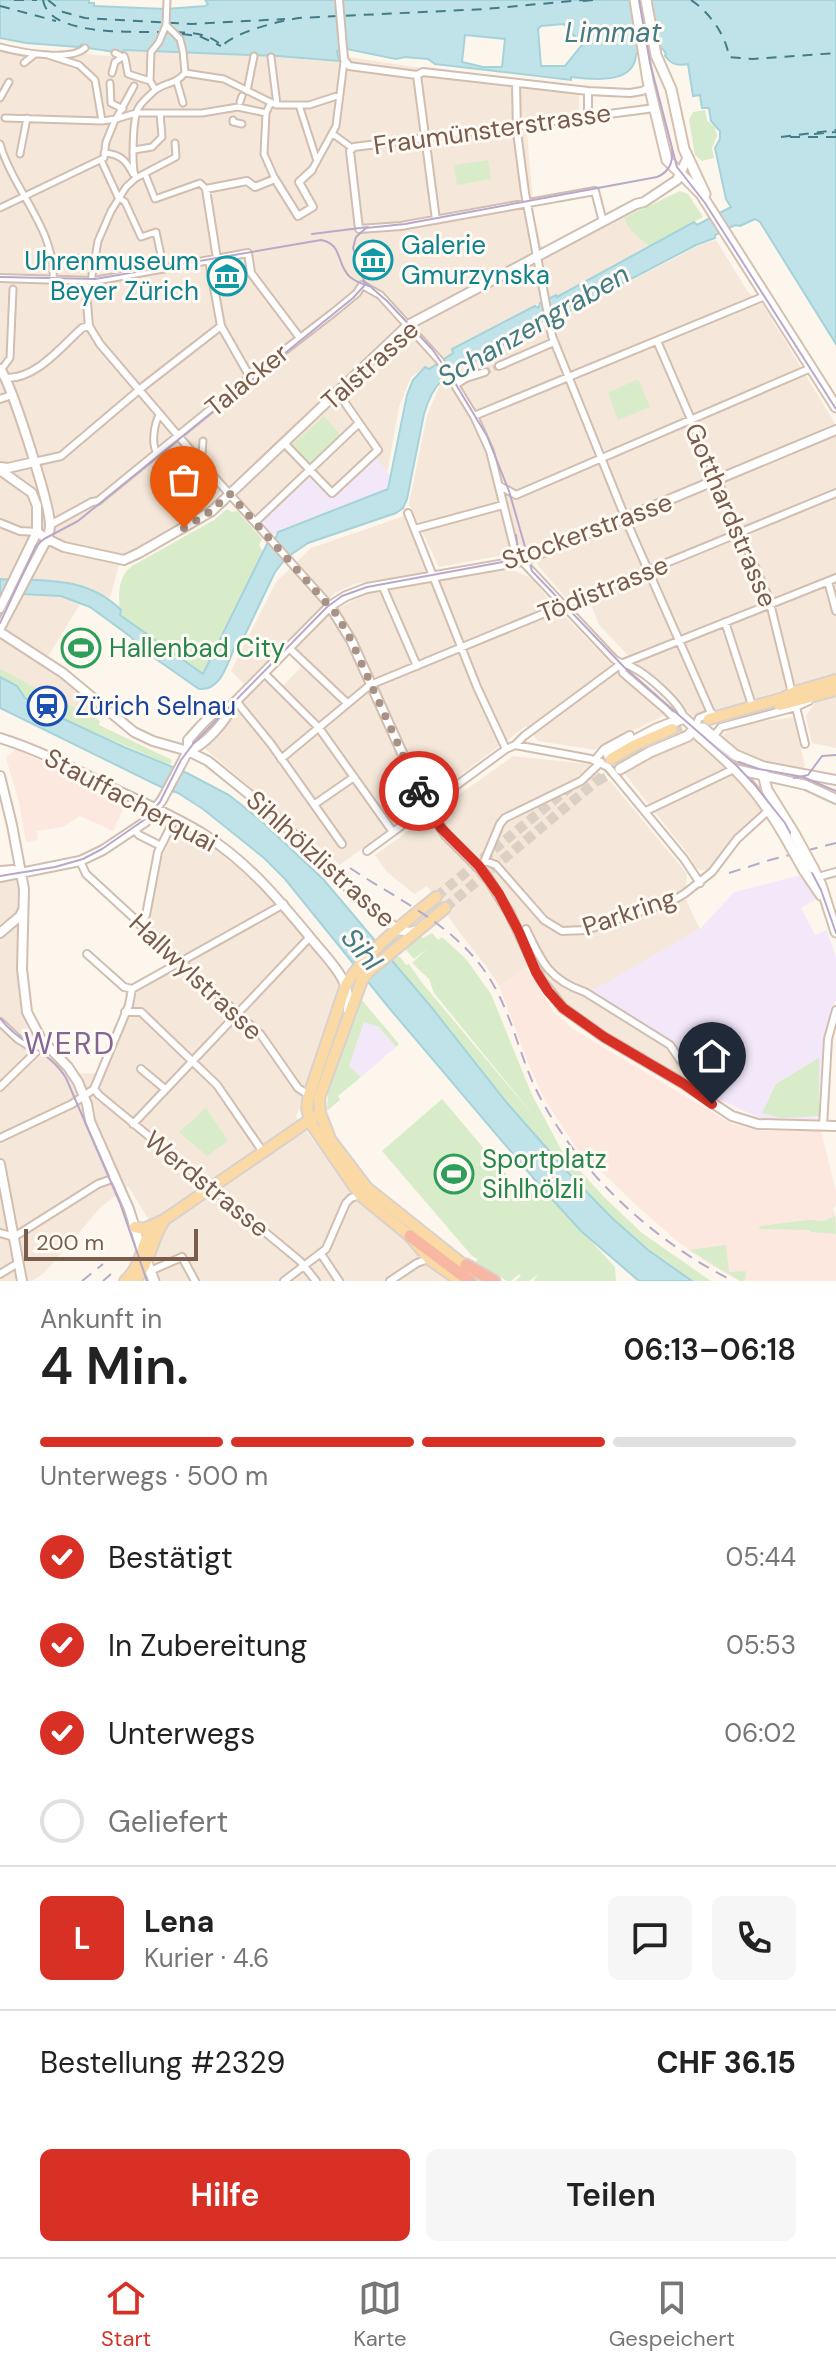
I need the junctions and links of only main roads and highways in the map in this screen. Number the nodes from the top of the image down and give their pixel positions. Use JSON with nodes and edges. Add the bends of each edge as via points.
{"nodes":[{"id":1,"x":635,"y":0,"type":"edge"},
{"id":2,"x":646,"y":0,"type":"edge"},
{"id":3,"x":650,"y":52,"type":"junction"},
{"id":4,"x":650,"y":87,"type":"junction"},
{"id":5,"x":671,"y":89,"type":"junction"},
{"id":6,"x":705,"y":201,"type":"junction"},
{"id":7,"x":836,"y":407,"type":"edge"},
{"id":8,"x":836,"y":680,"type":"edge"},
{"id":9,"x":836,"y":690,"type":"edge"},
{"id":10,"x":695,"y":728,"type":"junction"},
{"id":11,"x":674,"y":732,"type":"tunnel mouth"},
{"id":12,"x":609,"y":762,"type":"junction"},
{"id":13,"x":774,"y":810,"type":"junction"},
{"id":14,"x":436,"y":897,"type":"tunnel mouth"},
{"id":15,"x":445,"y":908,"type":"tunnel mouth"},
{"id":16,"x":836,"y":932,"type":"edge"},
{"id":17,"x":320,"y":1113,"type":"junction"},
{"id":18,"x":310,"y":1120,"type":"junction"},
{"id":19,"x":329,"y":1136,"type":"junction"},
{"id":20,"x":160,"y":1222,"type":"junction"},
{"id":21,"x":135,"y":1227,"type":"road end"},
{"id":22,"x":410,"y":1236,"type":"junction"},
{"id":23,"x":466,"y":1265,"type":"junction"},
{"id":24,"x":148,"y":1267,"type":"edge"},
{"id":25,"x":125,"y":1281,"type":"edge"},
{"id":26,"x":134,"y":1281,"type":"edge"},
{"id":27,"x":460,"y":1281,"type":"edge"},
{"id":28,"x":470,"y":1281,"type":"edge"},
{"id":29,"x":485,"y":1281,"type":"edge"},
{"id":30,"x":494,"y":1281,"type":"edge"}],
"edges":[{"from":1,"to":3,"type":"main road"},
{"from":2,"to":3,"type":"main road"},
{"from":3,"to":4,"type":"main road"},
{"from":3,"to":5,"type":"main road"},
{"from":4,"to":5,"type":"main road"},
{"from":4,"to":6,"type":"main road","via":[[667,160]]},
{"from":5,"to":6,"type":"main road","via":[[687,159]]},
{"from":6,"to":7,"type":"main road"},
{"from":8,"to":9,"type":"main road","via":[[711,719]]},
{"from":10,"to":12,"type":"main road","via":[[650,752]]},
{"from":10,"to":12,"type":"main road","via":[[684,718],[656,729]]},
{"from":10,"to":13,"type":"main road"},
{"from":10,"to":13,"type":"main road","via":[[703,728],[762,771]]},
{"from":11,"to":12,"type":"main road","via":[[633,746]]},
{"from":13,"to":16,"type":"main road","bridge":true,"via":[[826,901]]},
{"from":14,"to":18,"type":"main road","via":[[346,985],[309,1095]]},
{"from":15,"to":17,"type":"main road","via":[[362,980],[321,1089]]},
{"from":17,"to":18,"type":"main road"},
{"from":17,"to":19,"type":"main road"},
{"from":18,"to":19,"type":"main road"},
{"from":18,"to":20,"type":"main road"},
{"from":18,"to":22,"type":"main road","via":[[360,1195]]},
{"from":19,"to":23,"type":"main road","via":[[367,1188]]},
{"from":20,"to":21,"type":"main road"},
{"from":20,"to":24,"type":"main road","via":[[146,1238]]},
{"from":22,"to":27,"type":"main road","via":[[429,1259]]},
{"from":22,"to":28,"type":"highway"},
{"from":23,"to":29,"type":"main road"},
{"from":23,"to":30,"type":"highway"},
{"from":24,"to":25,"type":"main road","via":[[136,1269]]},
{"from":24,"to":26,"type":"main road"}]}
